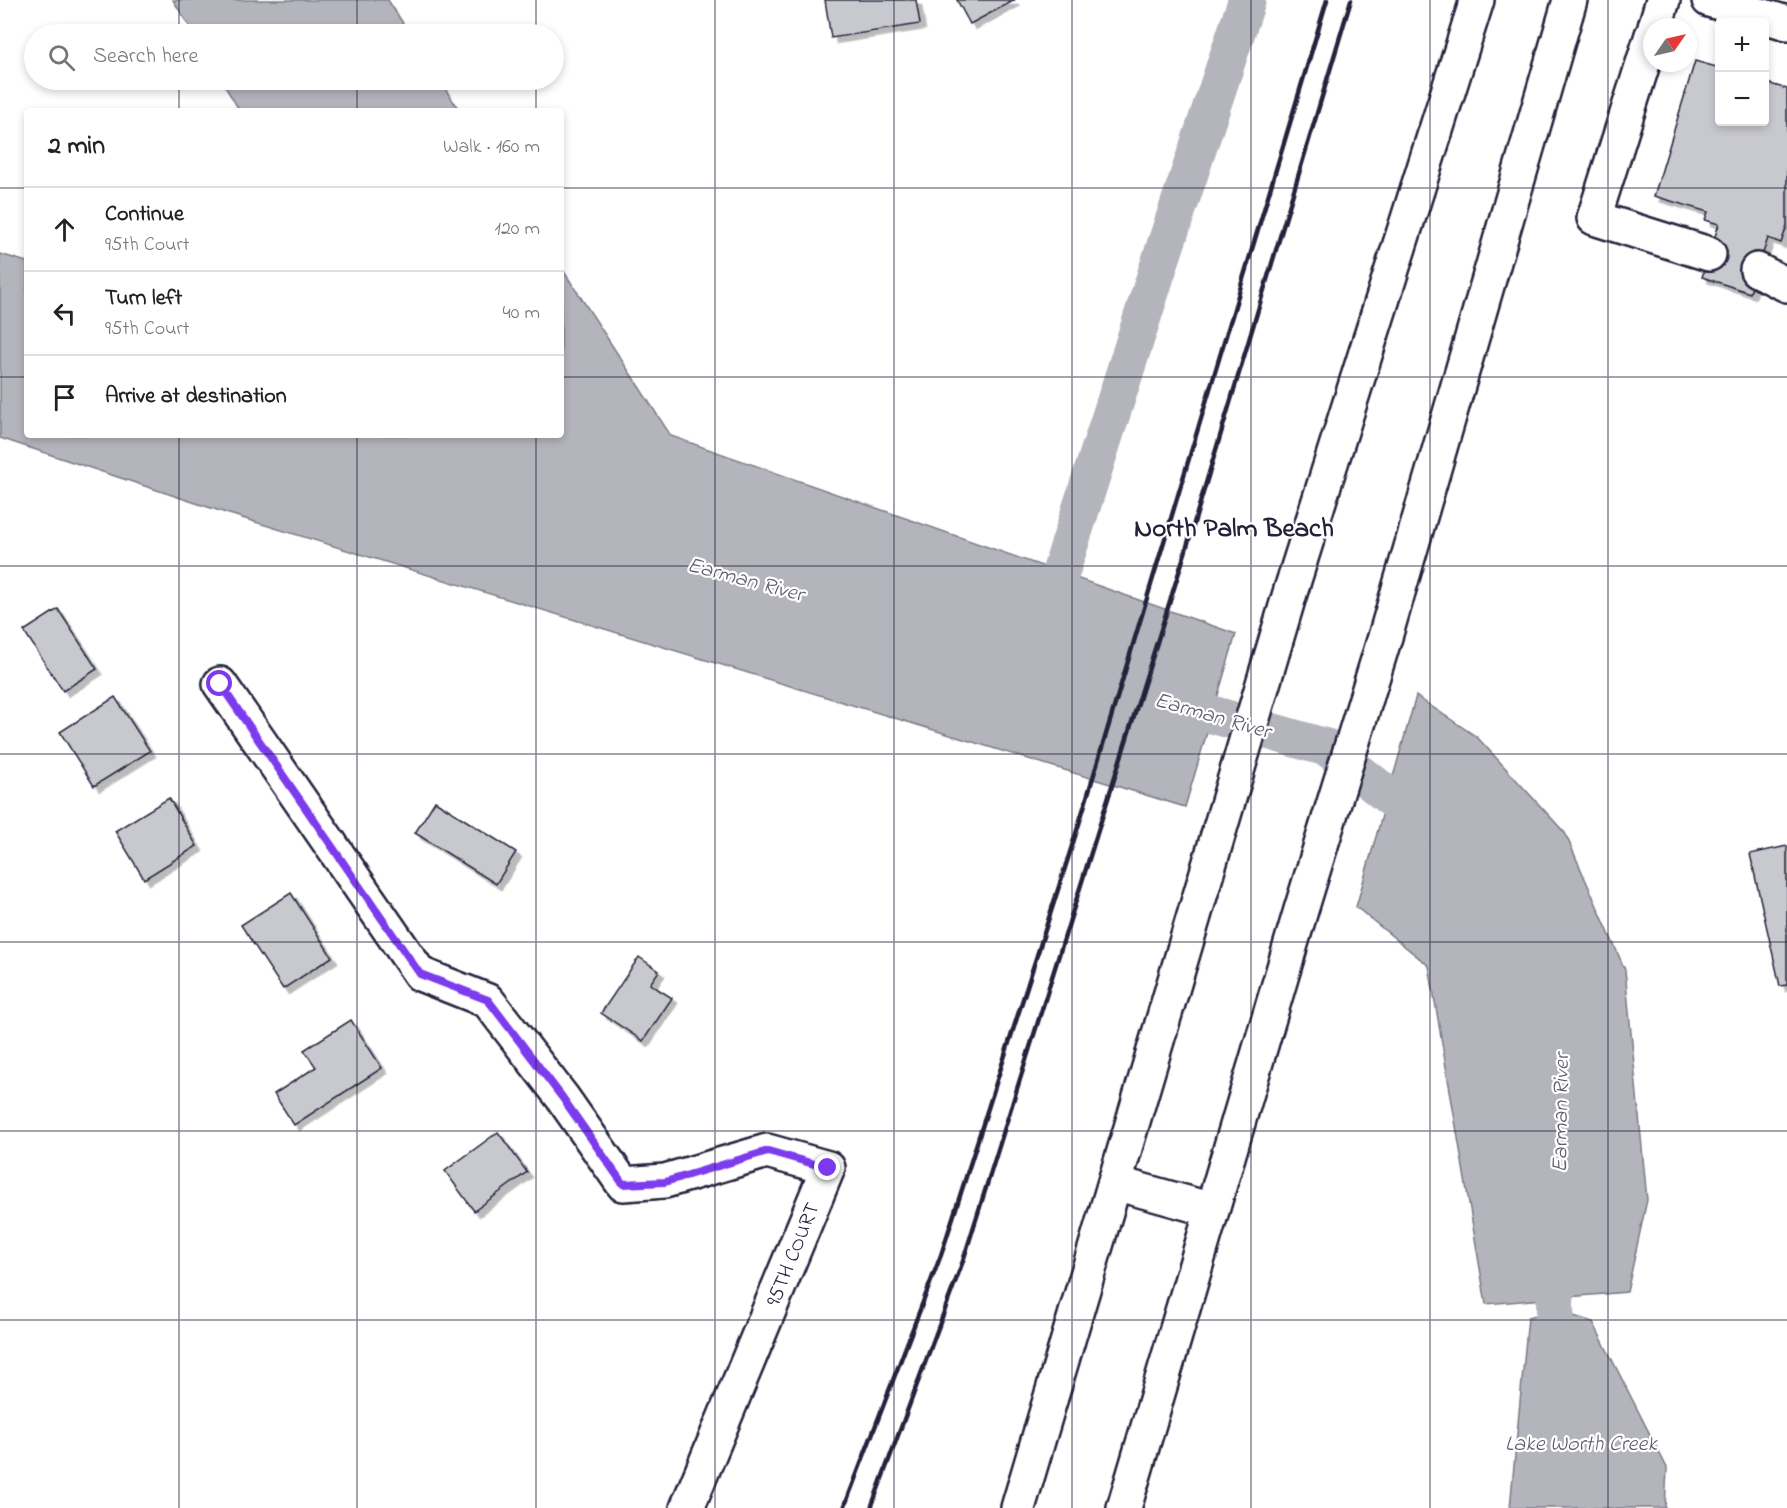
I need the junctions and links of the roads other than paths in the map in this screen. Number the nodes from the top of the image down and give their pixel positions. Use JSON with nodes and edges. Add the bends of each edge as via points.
{"nodes":[{"id":1,"x":1477,"y":0,"type":"edge"},
{"id":2,"x":1570,"y":0,"type":"edge"},
{"id":3,"x":1663,"y":0,"type":"edge"},
{"id":4,"x":1709,"y":0,"type":"edge"},
{"id":5,"x":1658,"y":18,"type":"edge"},
{"id":6,"x":1787,"y":23,"type":"edge"},
{"id":7,"x":1643,"y":63,"type":"edge"},
{"id":8,"x":1709,"y":254,"type":"dead end"},
{"id":9,"x":1757,"y":270,"type":"dead end"},
{"id":10,"x":1787,"y":285,"type":"edge"},
{"id":11,"x":220,"y":684,"type":"dead end"},
{"id":12,"x":1115,"y":1183,"type":"junction"},
{"id":13,"x":1212,"y":1210,"type":"junction"},
{"id":14,"x":687,"y":1508,"type":"edge"},
{"id":15,"x":1018,"y":1508,"type":"edge"},
{"id":16,"x":1124,"y":1508,"type":"edge"}],
"edges":[{"from":1,"to":12,"type":"main road","via":[[1290,593]]},
{"from":2,"to":13,"type":"main road"},
{"from":3,"to":5,"type":"main road"},
{"from":4,"to":6,"type":"main road"},
{"from":7,"to":8,"type":"main road","via":[[1594,218]]},
{"from":9,"to":10,"type":"main road"},
{"from":11,"to":14,"type":"main road","name":"95TH COURT","via":[[420,974],[488,1000],[623,1184],[665,1182],[768,1151],[828,1168]]},
{"from":12,"to":13,"type":"main road"},
{"from":12,"to":15,"type":"main road"},
{"from":13,"to":16,"type":"main road"}]}
